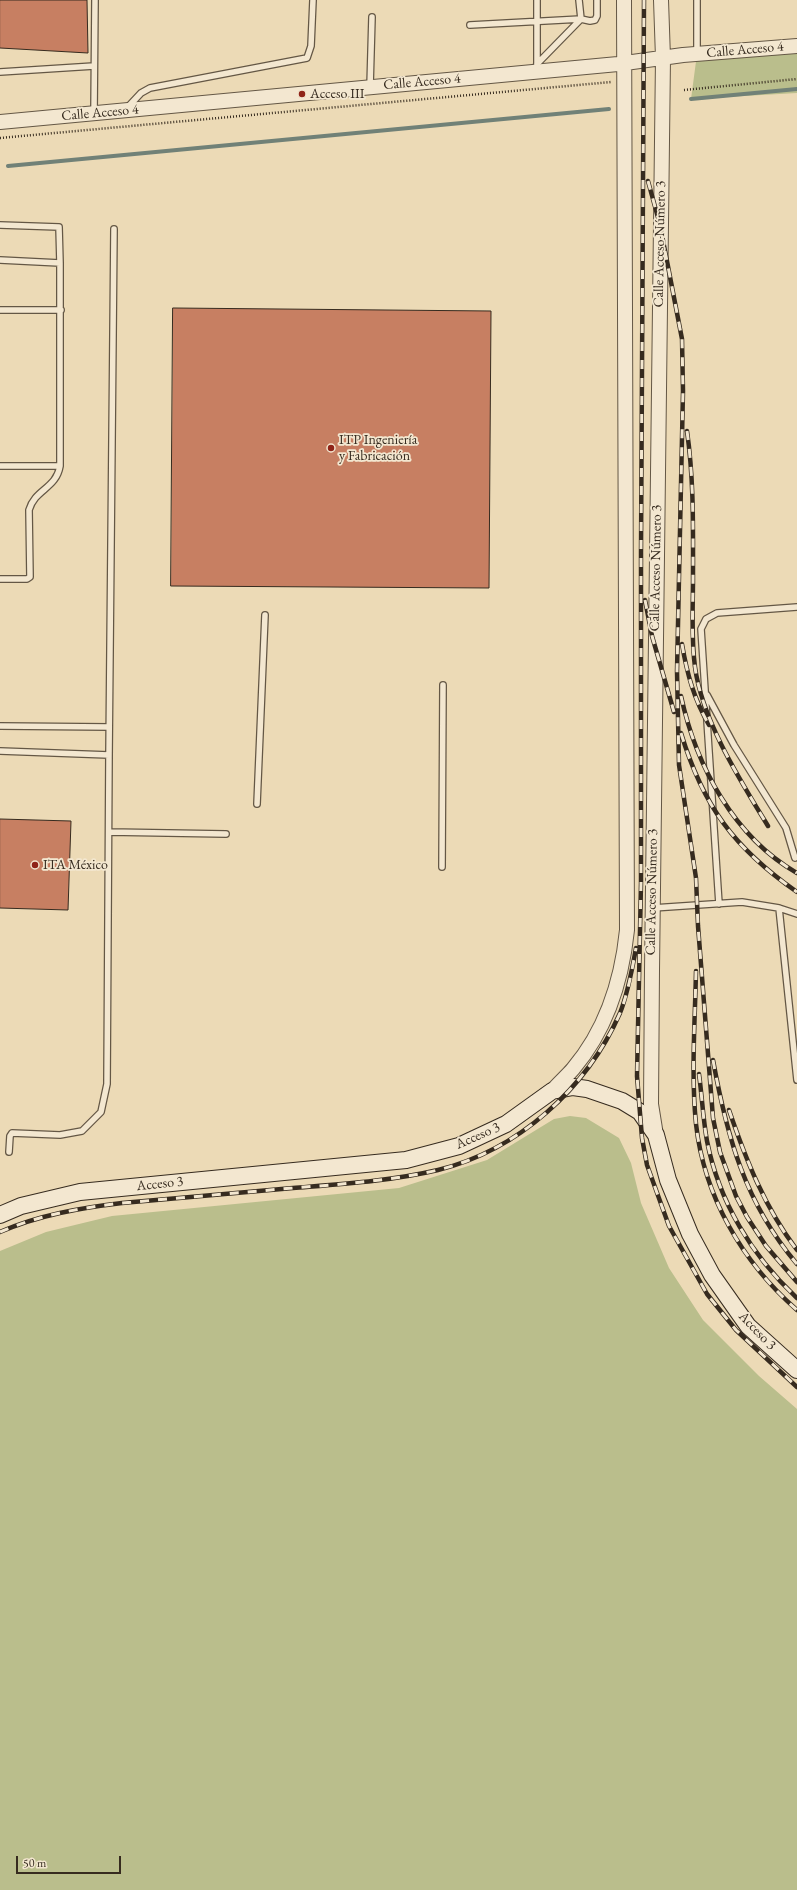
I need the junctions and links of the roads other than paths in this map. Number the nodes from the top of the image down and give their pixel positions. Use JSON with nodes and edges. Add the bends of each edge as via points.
{"nodes":[{"id":1,"x":95,"y":0,"type":"edge"},
{"id":2,"x":313,"y":0,"type":"edge"},
{"id":3,"x":537,"y":0,"type":"edge"},
{"id":4,"x":579,"y":0,"type":"edge"},
{"id":5,"x":597,"y":0,"type":"edge"},
{"id":6,"x":624,"y":0,"type":"edge"},
{"id":7,"x":661,"y":0,"type":"edge"},
{"id":8,"x":697,"y":0,"type":"edge"},
{"id":9,"x":372,"y":17,"type":"dead end"},
{"id":10,"x":581,"y":19,"type":"junction"},
{"id":11,"x":537,"y":20,"type":"junction"},
{"id":12,"x":470,"y":25,"type":"dead end"},
{"id":13,"x":797,"y":46,"type":"edge"},
{"id":14,"x":697,"y":54,"type":"junction"},
{"id":15,"x":662,"y":58,"type":"junction"},
{"id":16,"x":623,"y":63,"type":"junction"},
{"id":17,"x":94,"y":66,"type":"junction"},
{"id":18,"x":537,"y":68,"type":"junction"},
{"id":19,"x":0,"y":72,"type":"edge"},
{"id":20,"x":370,"y":87,"type":"junction"},
{"id":21,"x":125,"y":110,"type":"junction"},
{"id":22,"x":94,"y":113,"type":"junction"},
{"id":23,"x":0,"y":122,"type":"edge"},
{"id":24,"x":0,"y":225,"type":"edge"},
{"id":25,"x":114,"y":229,"type":"dead end"},
{"id":26,"x":0,"y":260,"type":"edge"},
{"id":27,"x":60,"y":263,"type":"junction"},
{"id":28,"x":0,"y":310,"type":"edge"},
{"id":29,"x":61,"y":310,"type":"junction"},
{"id":30,"x":0,"y":466,"type":"edge"},
{"id":31,"x":60,"y":466,"type":"junction"},
{"id":32,"x":0,"y":579,"type":"edge"},
{"id":33,"x":797,"y":607,"type":"edge"},
{"id":34,"x":265,"y":615,"type":"dead end"},
{"id":35,"x":442,"y":685,"type":"dead end"},
{"id":36,"x":706,"y":693,"type":"junction"},
{"id":37,"x":0,"y":726,"type":"edge"},
{"id":38,"x":109,"y":727,"type":"junction"},
{"id":39,"x":0,"y":751,"type":"edge"},
{"id":40,"x":109,"y":755,"type":"junction"},
{"id":41,"x":257,"y":804,"type":"dead end"},
{"id":42,"x":109,"y":832,"type":"junction"},
{"id":43,"x":226,"y":834,"type":"dead end"},
{"id":44,"x":795,"y":858,"type":"dead end"},
{"id":45,"x":442,"y":867,"type":"dead end"},
{"id":46,"x":719,"y":904,"type":"junction"},
{"id":47,"x":652,"y":908,"type":"junction"},
{"id":48,"x":779,"y":908,"type":"junction"},
{"id":49,"x":797,"y":914,"type":"edge"},
{"id":50,"x":797,"y":1080,"type":"edge"},
{"id":51,"x":552,"y":1091,"type":"junction"},
{"id":52,"x":656,"y":1135,"type":"junction"},
{"id":53,"x":9,"y":1152,"type":"dead end"},
{"id":54,"x":0,"y":1215,"type":"edge"},
{"id":55,"x":797,"y":1370,"type":"edge"}],
"edges":[{"from":1,"to":17,"type":"lane"},
{"from":2,"to":21,"type":"lane","via":[[311,46],[307,58],[150,88],[141,93]]},
{"from":3,"to":11,"type":"lane"},
{"from":4,"to":10,"type":"lane"},
{"from":5,"to":10,"type":"lane","via":[[595,20],[590,22]]},
{"from":6,"to":16,"type":"street","name":"Calle Acceso Número 3"},
{"from":7,"to":15,"type":"street","name":"Calle Acceso Número 3"},
{"from":8,"to":14,"type":"lane"},
{"from":9,"to":20,"type":"lane"},
{"from":10,"to":11,"type":"lane"},
{"from":10,"to":18,"type":"lane"},
{"from":11,"to":12,"type":"lane"},
{"from":11,"to":18,"type":"lane"},
{"from":13,"to":14,"type":"street","name":"Calle Acceso 4"},
{"from":14,"to":15,"type":"street","name":"Calle Acceso 4"},
{"from":15,"to":16,"type":"street","name":"Calle Acceso 4"},
{"from":15,"to":47,"type":"street","name":"Calle Acceso Número 3"},
{"from":16,"to":18,"type":"street","name":"Calle Acceso 4"},
{"from":16,"to":51,"type":"street","name":"Calle Acceso Número 3","via":[[627,930],[618,984],[609,1006],[574,1068]]},
{"from":17,"to":19,"type":"lane"},
{"from":17,"to":22,"type":"lane"},
{"from":18,"to":20,"type":"street","name":"Calle Acceso 4"},
{"from":20,"to":21,"type":"street","name":"Calle Acceso 4"},
{"from":21,"to":22,"type":"street","name":"Calle Acceso 4"},
{"from":22,"to":23,"type":"street","name":"Calle Acceso 4"},
{"from":24,"to":27,"type":"lane","via":[[59,227]]},
{"from":25,"to":38,"type":"lane"},
{"from":26,"to":27,"type":"lane"},
{"from":27,"to":29,"type":"lane"},
{"from":28,"to":29,"type":"lane"},
{"from":29,"to":31,"type":"lane"},
{"from":30,"to":31,"type":"lane"},
{"from":31,"to":32,"type":"lane","via":[[54,481],[35,497],[29,510],[30,577]]},
{"from":33,"to":36,"type":"lane","via":[[717,613],[706,619],[701,629]]},
{"from":34,"to":41,"type":"lane"},
{"from":35,"to":45,"type":"lane"},
{"from":36,"to":44,"type":"lane","via":[[734,745],[786,828]]},
{"from":36,"to":46,"type":"lane"},
{"from":37,"to":38,"type":"lane"},
{"from":38,"to":40,"type":"lane"},
{"from":39,"to":40,"type":"lane"},
{"from":40,"to":42,"type":"lane"},
{"from":42,"to":43,"type":"lane"},
{"from":42,"to":53,"type":"lane","via":[[107,1084],[101,1112],[82,1131],[60,1135],[12,1133]]},
{"from":46,"to":47,"type":"lane"},
{"from":46,"to":48,"type":"lane","via":[[742,902]]},
{"from":47,"to":52,"type":"street","name":"Calle Acceso Número 3","via":[[651,1104]]},
{"from":48,"to":49,"type":"lane"},
{"from":48,"to":50,"type":"lane"},
{"from":51,"to":52,"type":"main road","name":"Acceso 3","via":[[573,1087],[587,1089],[622,1101],[640,1112]]},
{"from":51,"to":54,"type":"main road","name":"Acceso 3","via":[[506,1124],[459,1146],[406,1160],[80,1192],[21,1206]]},
{"from":52,"to":55,"type":"main road","name":"Acceso 3","via":[[668,1180],[690,1234],[712,1275],[748,1326]]}]}
